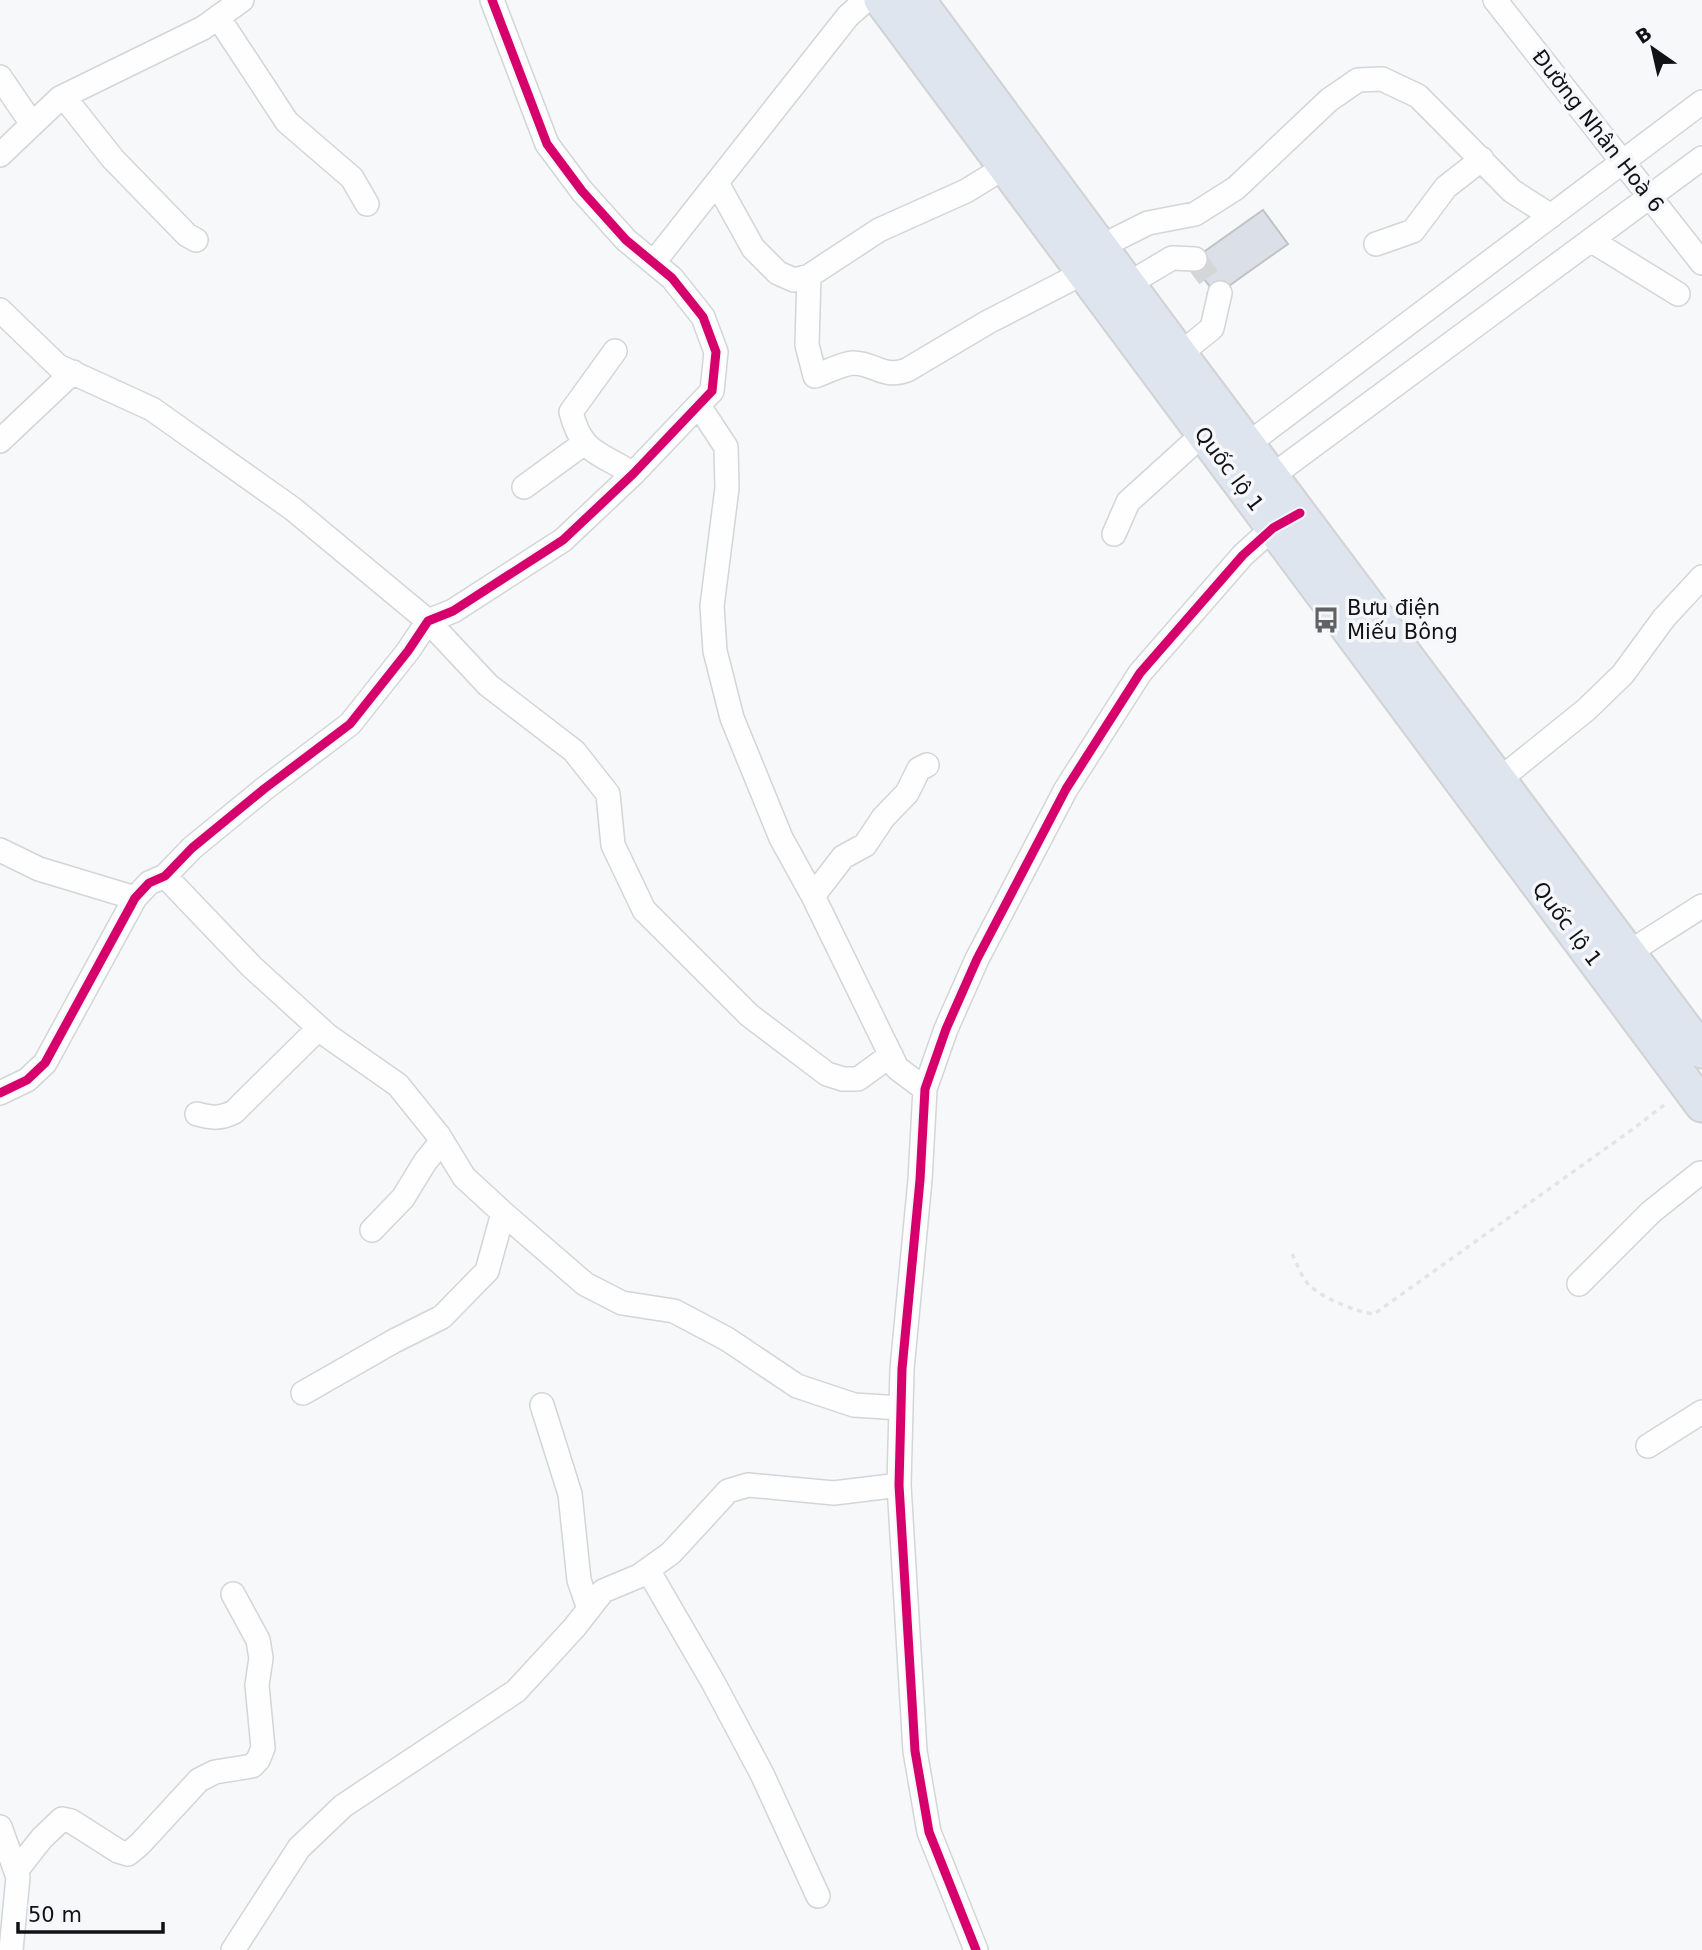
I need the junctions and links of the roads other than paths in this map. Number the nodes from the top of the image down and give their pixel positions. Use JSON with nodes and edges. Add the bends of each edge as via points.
{"nodes":[{"id":1,"x":242,"y":0,"type":"edge"},
{"id":2,"x":492,"y":0,"type":"edge"},
{"id":3,"x":866,"y":0,"type":"edge"},
{"id":4,"x":881,"y":0,"type":"edge"},
{"id":5,"x":918,"y":0,"type":"edge"},
{"id":6,"x":1495,"y":0,"type":"edge"},
{"id":7,"x":218,"y":17,"type":"junction"},
{"id":8,"x":0,"y":77,"type":"edge"},
{"id":9,"x":64,"y":97,"type":"junction"},
{"id":10,"x":1702,"y":102,"type":"edge"},
{"id":11,"x":32,"y":124,"type":"junction"},
{"id":12,"x":0,"y":155,"type":"edge"},
{"id":13,"x":1702,"y":158,"type":"edge"},
{"id":14,"x":1482,"y":159,"type":"junction"},
{"id":15,"x":1623,"y":163,"type":"junction"},
{"id":16,"x":1005,"y":167,"type":"junction"},
{"id":17,"x":717,"y":183,"type":"junction"},
{"id":18,"x":1650,"y":197,"type":"junction"},
{"id":19,"x":367,"y":204,"type":"dead end"},
{"id":20,"x":1551,"y":216,"type":"junction"},
{"id":21,"x":196,"y":240,"type":"dead end"},
{"id":22,"x":1592,"y":241,"type":"junction"},
{"id":23,"x":1376,"y":244,"type":"dead end"},
{"id":24,"x":1195,"y":259,"type":"dead end"},
{"id":25,"x":1092,"y":260,"type":"junction"},
{"id":26,"x":654,"y":262,"type":"junction"},
{"id":27,"x":1702,"y":263,"type":"edge"},
{"id":28,"x":809,"y":276,"type":"junction"},
{"id":29,"x":1116,"y":292,"type":"junction"},
{"id":30,"x":1220,"y":293,"type":"dead end"},
{"id":31,"x":1678,"y":294,"type":"dead end"},
{"id":32,"x":0,"y":310,"type":"edge"},
{"id":33,"x":615,"y":351,"type":"dead end"},
{"id":34,"x":1180,"y":354,"type":"junction"},
{"id":35,"x":72,"y":372,"type":"junction"},
{"id":36,"x":699,"y":406,"type":"junction"},
{"id":37,"x":1203,"y":434,"type":"junction"},
{"id":38,"x":0,"y":441,"type":"edge"},
{"id":39,"x":583,"y":444,"type":"junction"},
{"id":40,"x":1248,"y":444,"type":"junction"},
{"id":41,"x":633,"y":474,"type":"junction"},
{"id":42,"x":1272,"y":476,"type":"junction"},
{"id":43,"x":524,"y":486,"type":"dead end"},
{"id":44,"x":1286,"y":520,"type":"junction"},
{"id":45,"x":1114,"y":534,"type":"dead end"},
{"id":46,"x":1702,"y":578,"type":"edge"},
{"id":47,"x":428,"y":621,"type":"junction"},
{"id":48,"x":927,"y":765,"type":"dead end"},
{"id":49,"x":1499,"y":780,"type":"junction"},
{"id":50,"x":0,"y":850,"type":"edge"},
{"id":51,"x":165,"y":876,"type":"junction"},
{"id":52,"x":813,"y":897,"type":"junction"},
{"id":53,"x":135,"y":898,"type":"junction"},
{"id":54,"x":1702,"y":906,"type":"edge"},
{"id":55,"x":1628,"y":953,"type":"junction"},
{"id":56,"x":319,"y":1027,"type":"junction"},
{"id":57,"x":1702,"y":1051,"type":"edge"},
{"id":58,"x":891,"y":1055,"type":"junction"},
{"id":59,"x":925,"y":1089,"type":"junction"},
{"id":60,"x":0,"y":1093,"type":"edge"},
{"id":61,"x":1695,"y":1096,"type":"edge"},
{"id":62,"x":197,"y":1114,"type":"dead end"},
{"id":63,"x":442,"y":1141,"type":"junction"},
{"id":64,"x":1701,"y":1173,"type":"edge"},
{"id":65,"x":503,"y":1213,"type":"junction"},
{"id":66,"x":372,"y":1230,"type":"dead end"},
{"id":67,"x":1579,"y":1284,"type":"dead end"},
{"id":68,"x":303,"y":1393,"type":"dead end"},
{"id":69,"x":542,"y":1405,"type":"dead end"},
{"id":70,"x":901,"y":1408,"type":"junction"},
{"id":71,"x":1702,"y":1412,"type":"edge"},
{"id":72,"x":1648,"y":1446,"type":"dead end"},
{"id":73,"x":899,"y":1485,"type":"junction"},
{"id":74,"x":648,"y":1570,"type":"junction"},
{"id":75,"x":233,"y":1594,"type":"dead end"},
{"id":76,"x":589,"y":1609,"type":"junction"},
{"id":77,"x":0,"y":1827,"type":"edge"},
{"id":78,"x":16,"y":1871,"type":"junction"},
{"id":79,"x":818,"y":1896,"type":"dead end"},
{"id":80,"x":11,"y":1950,"type":"edge"},
{"id":81,"x":233,"y":1950,"type":"edge"},
{"id":82,"x":976,"y":1950,"type":"edge"}],
"edges":[{"from":1,"to":7,"type":"street"},
{"from":2,"to":26,"type":"street","via":[[547,144],[626,240]]},
{"from":3,"to":17,"type":"street","via":[[848,16]]},
{"from":4,"to":16,"type":"highway","name":"Quốc lộ 1"},
{"from":5,"to":25,"type":"highway","name":"Quốc lộ 1"},
{"from":6,"to":15,"type":"street","name":"Đường Nhân Hoà 6"},
{"from":7,"to":9,"type":"street","via":[[203,29]]},
{"from":7,"to":19,"type":"street","via":[[287,122],[352,178]]},
{"from":8,"to":11,"type":"street"},
{"from":9,"to":11,"type":"street"},
{"from":9,"to":21,"type":"street","via":[[113,159]]},
{"from":10,"to":15,"type":"street"},
{"from":11,"to":12,"type":"street"},
{"from":13,"to":18,"type":"street"},
{"from":14,"to":20,"type":"street","via":[[1512,191]]},
{"from":14,"to":23,"type":"street","via":[[1446,187],[1413,230]]},
{"from":14,"to":25,"type":"street","via":[[1418,96],[1382,79],[1358,80],[1329,100],[1236,188],[1195,214],[1148,223]]},
{"from":15,"to":18,"type":"street","name":"Đường Nhân Hoà 6"},
{"from":15,"to":20,"type":"street"},
{"from":16,"to":25,"type":"highway","name":"Quốc lộ 1"},
{"from":16,"to":28,"type":"street","via":[[966,191],[879,230]]},
{"from":17,"to":26,"type":"street"},
{"from":17,"to":28,"type":"street","via":[[753,248],[778,272],[794,280]]},
{"from":18,"to":22,"type":"street"},
{"from":18,"to":27,"type":"street","name":"Đường Nhân Hoà 6"},
{"from":20,"to":40,"type":"street"},
{"from":22,"to":31,"type":"street"},
{"from":22,"to":42,"type":"street"},
{"from":24,"to":29,"type":"street","via":[[1172,258]]},
{"from":25,"to":28,"type":"street","via":[[895,374],[851,363],[816,376],[807,345]]},
{"from":25,"to":29,"type":"highway","name":"Quốc lộ 1"},
{"from":26,"to":36,"type":"street","via":[[703,317],[716,352],[712,391]]},
{"from":29,"to":34,"type":"highway","name":"Quốc lộ 1"},
{"from":29,"to":37,"type":"highway","name":"Quốc lộ 1"},
{"from":30,"to":34,"type":"street","via":[[1212,328]]},
{"from":32,"to":35,"type":"street","via":[[58,366]]},
{"from":33,"to":39,"type":"street","via":[[571,412]]},
{"from":34,"to":40,"type":"highway","name":"Quốc lộ 1"},
{"from":35,"to":38,"type":"street"},
{"from":35,"to":47,"type":"street","via":[[152,409],[293,509]]},
{"from":36,"to":41,"type":"street"},
{"from":36,"to":52,"type":"street","via":[[726,447],[727,488],[712,606],[715,651],[732,718],[781,838]]},
{"from":37,"to":44,"type":"highway","name":"Quốc lộ 1"},
{"from":37,"to":45,"type":"street","via":[[1128,502]]},
{"from":39,"to":41,"type":"street"},
{"from":39,"to":43,"type":"street"},
{"from":40,"to":42,"type":"highway","name":"Quốc lộ 1"},
{"from":41,"to":47,"type":"street","via":[[563,540],[453,611]]},
{"from":42,"to":44,"type":"highway","name":"Quốc lộ 1"},
{"from":44,"to":49,"type":"highway","name":"Quốc lộ 1"},
{"from":44,"to":59,"type":"street","via":[[1243,555],[1140,673],[1066,789],[977,959]]},
{"from":44,"to":61,"type":"highway","name":"Quốc lộ 1"},
{"from":46,"to":49,"type":"street","via":[[1664,618],[1623,674]]},
{"from":47,"to":51,"type":"street","via":[[350,724],[192,848]]},
{"from":47,"to":58,"type":"street","via":[[488,685],[574,751],[608,794],[613,845],[644,910],[749,1015],[827,1074],[844,1079],[858,1079]]},
{"from":48,"to":52,"type":"street","via":[[919,769],[865,845],[843,857]]},
{"from":49,"to":55,"type":"highway","name":"Quốc lộ 1"},
{"from":50,"to":53,"type":"street","via":[[39,869]]},
{"from":51,"to":53,"type":"street","via":[[149,883]]},
{"from":51,"to":56,"type":"street","via":[[252,967]]},
{"from":52,"to":58,"type":"street"},
{"from":53,"to":60,"type":"street","via":[[45,1063],[27,1080]]},
{"from":54,"to":55,"type":"street"},
{"from":55,"to":57,"type":"highway","name":"Quốc lộ 1"},
{"from":56,"to":62,"type":"street","via":[[234,1112],[214,1119]]},
{"from":56,"to":63,"type":"street","via":[[398,1085]]},
{"from":58,"to":59,"type":"street","via":[[897,1068]]},
{"from":59,"to":70,"type":"street"},
{"from":63,"to":65,"type":"street","via":[[464,1177]]},
{"from":63,"to":66,"type":"street","via":[[403,1198]]},
{"from":64,"to":67,"type":"street","via":[[1651,1212]]},
{"from":65,"to":68,"type":"street","via":[[487,1271],[442,1317]]},
{"from":65,"to":70,"type":"street","via":[[585,1284],[622,1303],[674,1311],[727,1339],[797,1386],[853,1405]]},
{"from":69,"to":76,"type":"street","via":[[570,1494],[576,1566]]},
{"from":70,"to":73,"type":"street"},
{"from":71,"to":72,"type":"street"},
{"from":73,"to":74,"type":"street","via":[[834,1493],[748,1485],[728,1491],[671,1553]]},
{"from":73,"to":82,"type":"street","via":[[915,1751],[929,1832]]},
{"from":74,"to":76,"type":"street","via":[[603,1591]]},
{"from":74,"to":79,"type":"street","via":[[762,1774]]},
{"from":75,"to":78,"type":"street","via":[[258,1640],[261,1658],[257,1685],[263,1748],[258,1760],[252,1766],[215,1772],[199,1780],[128,1854],[62,1819]]},
{"from":76,"to":81,"type":"street","via":[[516,1691],[343,1806],[299,1848]]},
{"from":77,"to":78,"type":"street"},
{"from":78,"to":80,"type":"street"}]}
